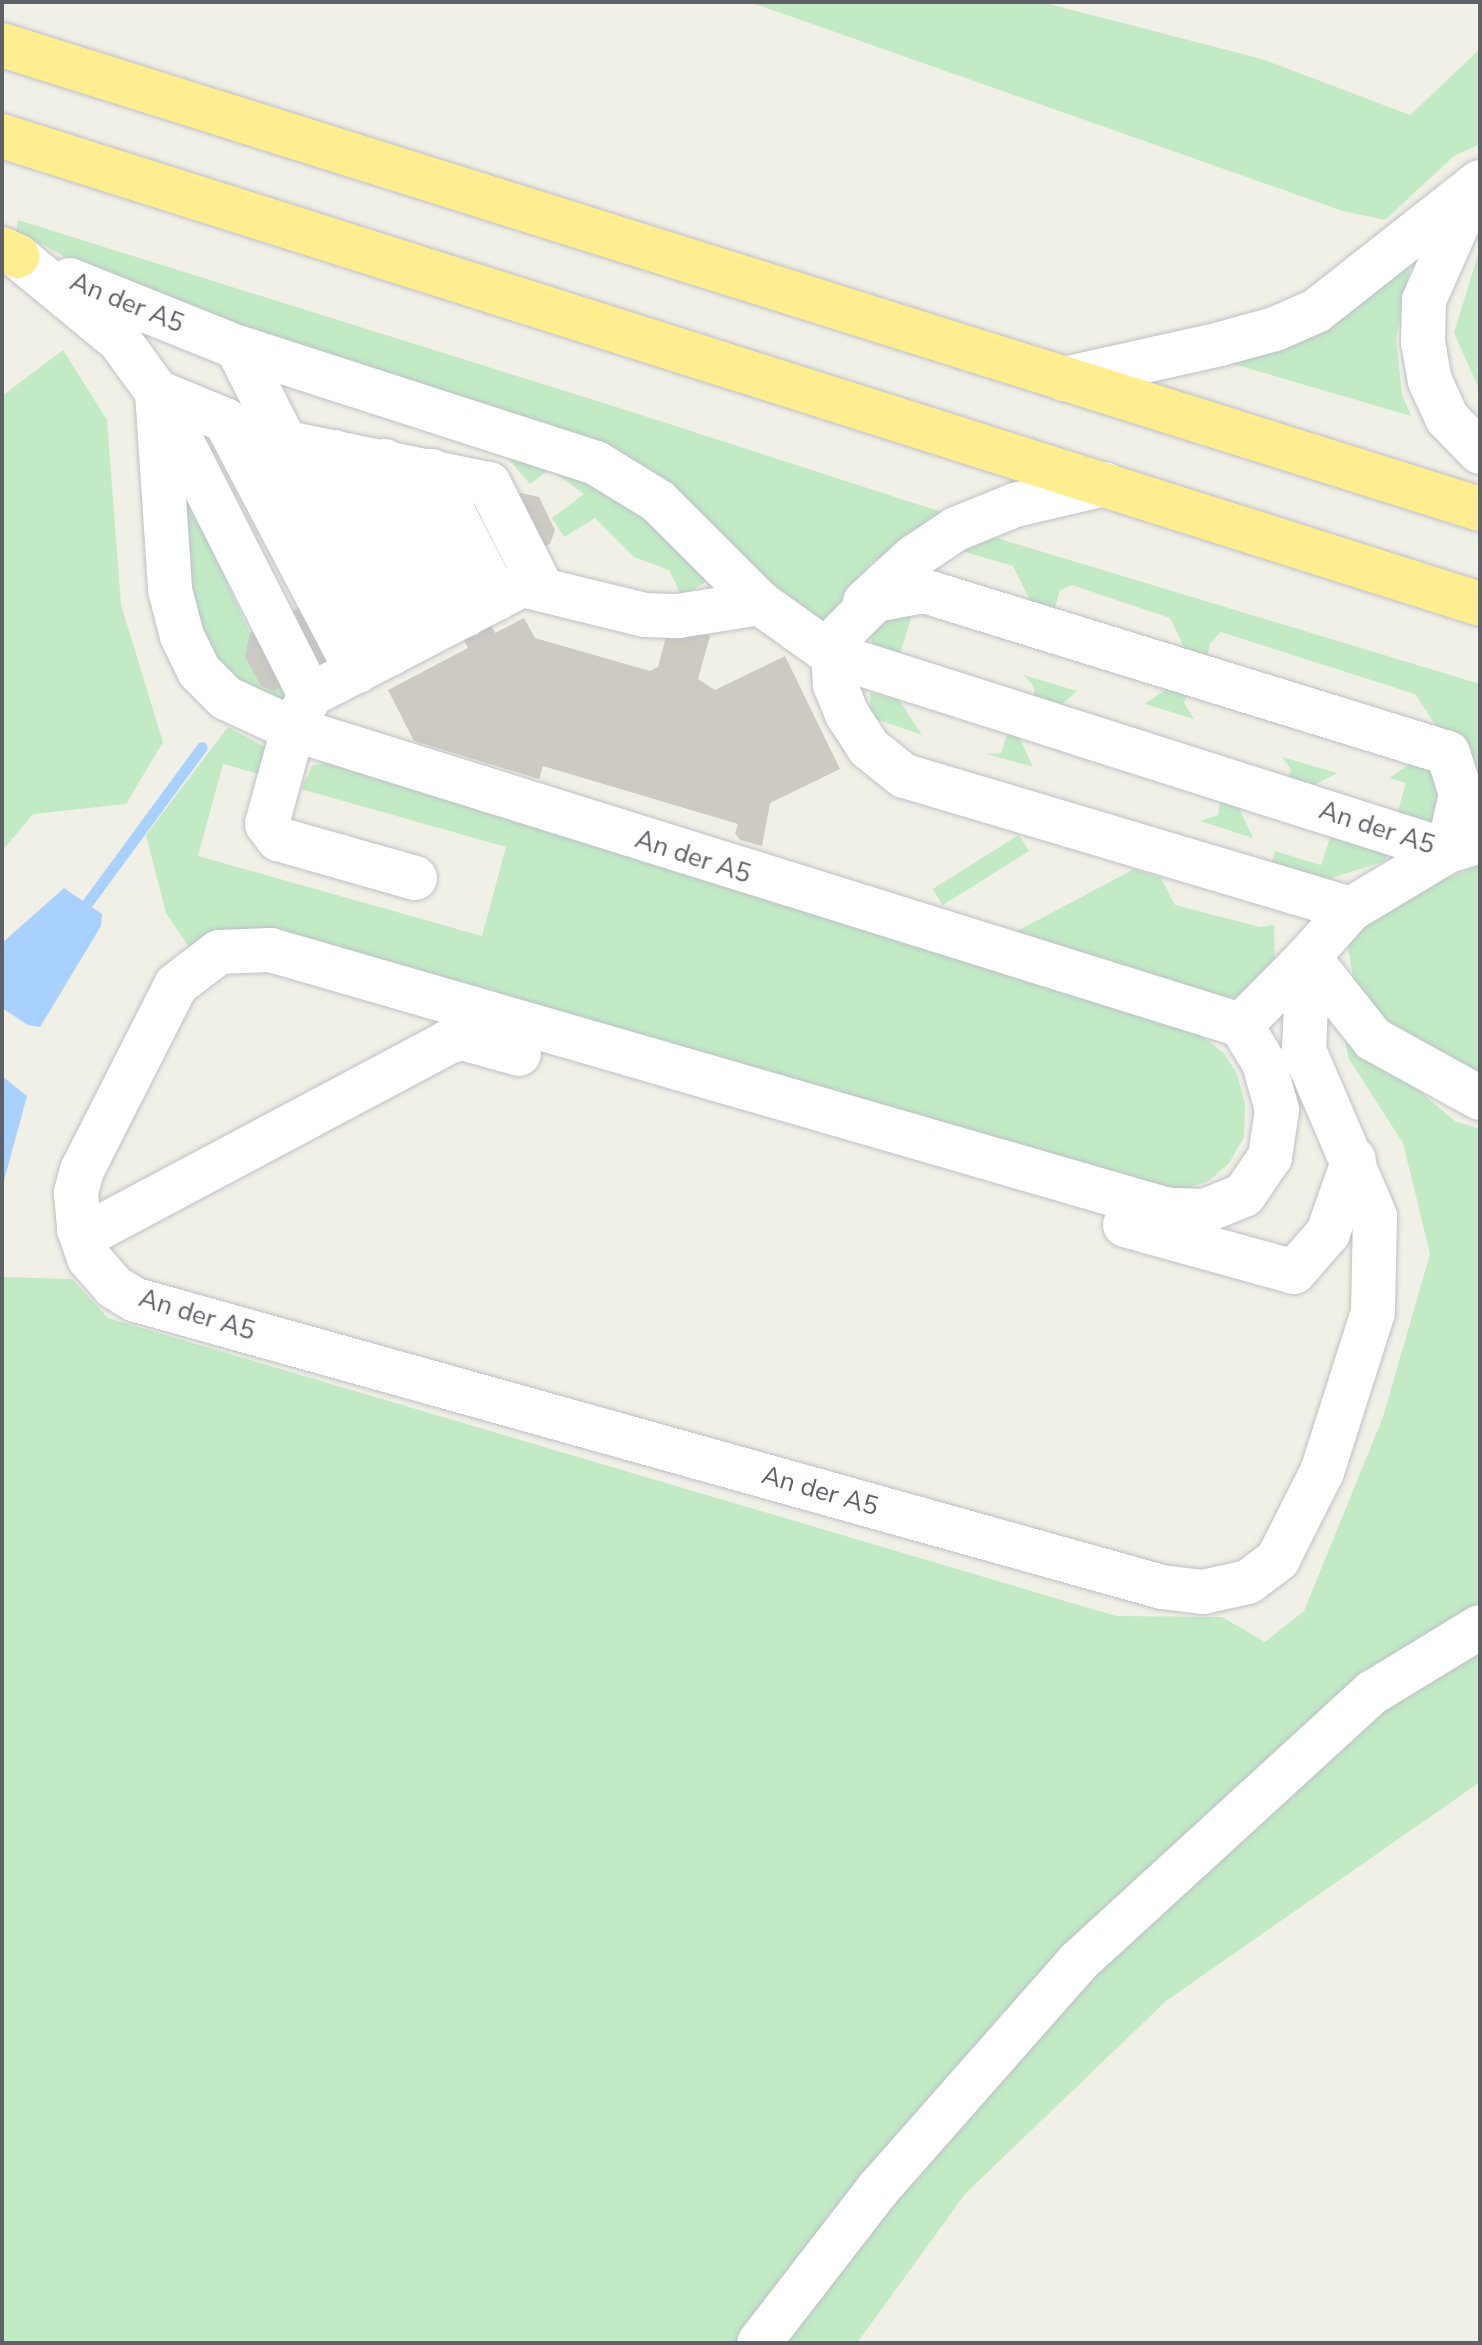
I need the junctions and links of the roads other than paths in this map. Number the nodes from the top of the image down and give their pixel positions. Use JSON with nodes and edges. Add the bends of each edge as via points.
{"nodes":[{"id":1,"x":2,"y":45,"type":"edge"},
{"id":2,"x":2,"y":136,"type":"edge"},
{"id":3,"x":1478,"y":184,"type":"edge"},
{"id":4,"x":10,"y":253,"type":"edge"},
{"id":5,"x":237,"y":347,"type":"junction"},
{"id":6,"x":1064,"y":379,"type":"junction"},
{"id":7,"x":175,"y":399,"type":"junction"},
{"id":8,"x":287,"y":443,"type":"junction"},
{"id":9,"x":335,"y":452,"type":"junction"},
{"id":10,"x":1480,"y":452,"type":"edge"},
{"id":11,"x":385,"y":461,"type":"junction"},
{"id":12,"x":432,"y":471,"type":"junction"},
{"id":13,"x":1105,"y":484,"type":"junction"},
{"id":14,"x":1480,"y":509,"type":"edge"},
{"id":15,"x":542,"y":589,"type":"junction"},
{"id":16,"x":760,"y":603,"type":"junction"},
{"id":17,"x":1480,"y":604,"type":"edge"},
{"id":18,"x":481,"y":606,"type":"junction"},
{"id":19,"x":853,"y":616,"type":"junction"},
{"id":20,"x":833,"y":655,"type":"junction"},
{"id":21,"x":352,"y":677,"type":"junction"},
{"id":22,"x":1464,"y":846,"type":"edge"},
{"id":23,"x":415,"y":878,"type":"dead end"},
{"id":24,"x":1351,"y":909,"type":"junction"},
{"id":25,"x":1308,"y":957,"type":"junction"},
{"id":26,"x":1241,"y":1025,"type":"junction"},
{"id":27,"x":1480,"y":1098,"type":"edge"},
{"id":28,"x":1354,"y":1159,"type":"junction"},
{"id":29,"x":82,"y":1237,"type":"junction"},
{"id":30,"x":1480,"y":1627,"type":"edge"},
{"id":31,"x":759,"y":2343,"type":"edge"}],
"edges":[{"from":1,"to":6,"type":"highway"},
{"from":2,"to":13,"type":"highway"},
{"from":3,"to":6,"type":"lane","via":[[1316,311],[1220,344]]},
{"from":3,"to":10,"type":"lane","via":[[1424,300],[1423,342],[1430,381],[1447,418]]},
{"from":4,"to":5,"type":"lane","name":"An der A5"},
{"from":4,"to":7,"type":"lane","name":"An der A5","via":[[120,341]]},
{"from":5,"to":8,"type":"lane"},
{"from":5,"to":16,"type":"lane","name":"An der A5","via":[[596,463],[658,501]]},
{"from":6,"to":14,"type":"highway"},
{"from":7,"to":21,"type":"lane"},
{"from":7,"to":21,"type":"lane","name":"An der A5","via":[[167,562],[182,636],[199,671],[226,698]]},
{"from":8,"to":9,"type":"lane"},
{"from":8,"to":21,"type":"lane"},
{"from":9,"to":11,"type":"lane"},
{"from":9,"to":21,"type":"lane"},
{"from":11,"to":12,"type":"lane"},
{"from":11,"to":18,"type":"lane"},
{"from":12,"to":15,"type":"lane","via":[[489,484]]},
{"from":12,"to":18,"type":"lane"},
{"from":13,"to":17,"type":"highway"},
{"from":13,"to":19,"type":"lane","via":[[1015,505],[956,529],[876,587]]},
{"from":15,"to":16,"type":"lane","via":[[645,615],[678,616]]},
{"from":15,"to":18,"type":"lane","via":[[522,585]]},
{"from":16,"to":20,"type":"lane","name":"An der A5"},
{"from":18,"to":21,"type":"lane"},
{"from":19,"to":20,"type":"lane"},
{"from":19,"to":22,"type":"lane","via":[[875,600],[924,591],[1448,753],[1461,794]]},
{"from":20,"to":22,"type":"lane","name":"An der A5"},
{"from":20,"to":24,"type":"lane","via":[[835,685],[847,714],[869,748],[904,776]]},
{"from":21,"to":23,"type":"lane","via":[[267,824],[278,839]]},
{"from":21,"to":26,"type":"lane","name":"An der A5"},
{"from":22,"to":24,"type":"lane","name":"An der A5"},
{"from":24,"to":25,"type":"lane","name":"An der A5"},
{"from":25,"to":26,"type":"lane"},
{"from":25,"to":27,"type":"lane","via":[[1373,1039]]},
{"from":25,"to":28,"type":"lane","name":"An der A5","via":[[1304,1050],[1322,1099]]},
{"from":26,"to":29,"type":"lane","name":"An der A5","via":[[1264,1063],[1277,1110],[1270,1157],[1244,1195],[1205,1211],[1168,1210],[271,950],[219,952],[176,985],[82,1170],[76,1193]]},
{"from":28,"to":29,"type":"lane","via":[[1328,1233],[1294,1272],[462,1038]]},
{"from":28,"to":29,"type":"lane","name":"An der A5","via":[[1375,1216],[1373,1312],[1322,1472],[1278,1559],[1248,1582],[1203,1592],[1162,1587],[136,1300],[114,1287],[89,1258]]},
{"from":30,"to":31,"type":"lane","via":[[1373,1692],[1078,1962],[878,2189]]}]}
